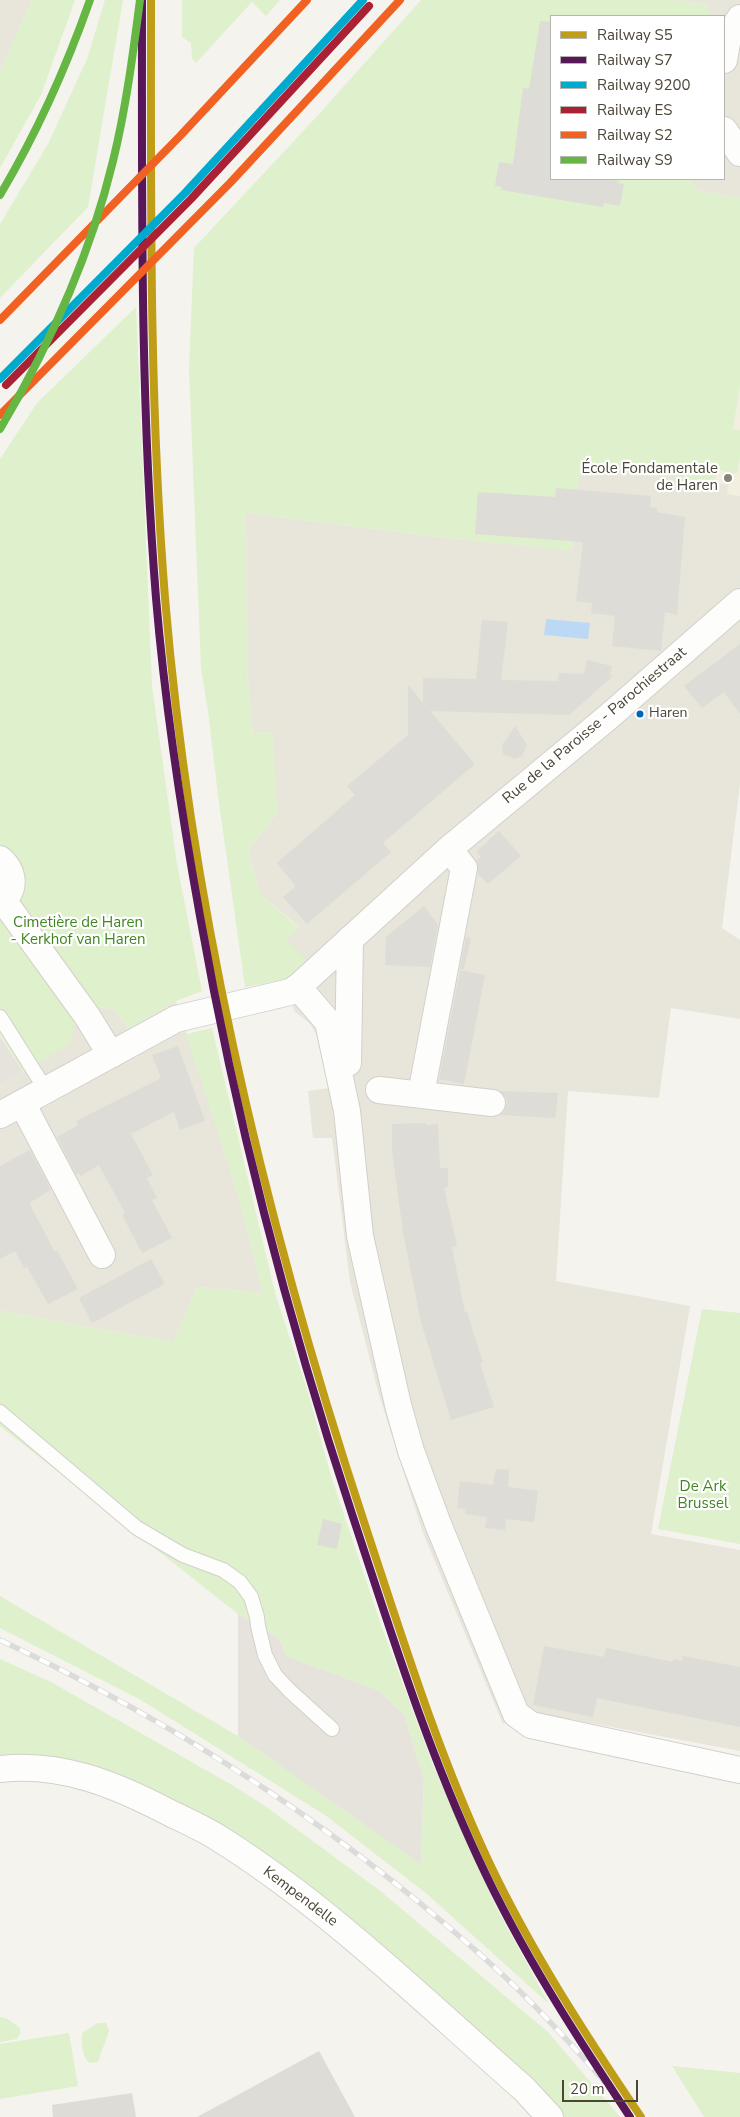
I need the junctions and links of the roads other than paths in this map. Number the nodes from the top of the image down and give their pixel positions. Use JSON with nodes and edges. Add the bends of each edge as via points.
{"nodes":[{"id":1,"x":740,"y":18,"type":"edge"},
{"id":2,"x":725,"y":54,"type":"edge"},
{"id":3,"x":725,"y":131,"type":"edge"},
{"id":4,"x":740,"y":153,"type":"edge"},
{"id":5,"x":740,"y":602,"type":"edge"},
{"id":6,"x":449,"y":849,"type":"junction"},
{"id":7,"x":0,"y":859,"type":"edge"},
{"id":8,"x":1,"y":901,"type":"edge"},
{"id":9,"x":350,"y":939,"type":"junction"},
{"id":10,"x":294,"y":990,"type":"junction"},
{"id":11,"x":0,"y":1017,"type":"edge"},
{"id":12,"x":111,"y":1055,"type":"junction"},
{"id":13,"x":46,"y":1090,"type":"junction"},
{"id":14,"x":379,"y":1090,"type":"dead end"},
{"id":15,"x":420,"y":1094,"type":"junction"},
{"id":16,"x":492,"y":1103,"type":"dead end"},
{"id":17,"x":11,"y":1109,"type":"edge"},
{"id":18,"x":347,"y":1111,"type":"junction"},
{"id":19,"x":102,"y":1255,"type":"dead end"},
{"id":20,"x":0,"y":1412,"type":"edge"},
{"id":21,"x":332,"y":1729,"type":"dead end"},
{"id":22,"x":0,"y":1769,"type":"edge"},
{"id":23,"x":740,"y":1770,"type":"edge"},
{"id":24,"x":550,"y":2117,"type":"edge"}],
"edges":[{"from":1,"to":2,"type":"street","via":[[728,37]]},
{"from":3,"to":4,"type":"street"},
{"from":5,"to":6,"type":"street","name":"Rue de la Paroisse - Parochiestraat"},
{"from":6,"to":9,"type":"street","name":"Rue de la Paroisse - Parochiestraat"},
{"from":6,"to":15,"type":"street","via":[[464,868]]},
{"from":7,"to":8,"type":"street","via":[[8,866],[12,878],[10,891]]},
{"from":8,"to":12,"type":"street","via":[[87,1016]]},
{"from":9,"to":10,"type":"street","name":"Rue de la Paroisse - Parochiestraat"},
{"from":9,"to":18,"type":"street"},
{"from":10,"to":12,"type":"street","name":"Rue de la Paroisse - Parochiestraat","via":[[176,1019]]},
{"from":10,"to":18,"type":"street","via":[[328,1022]]},
{"from":11,"to":13,"type":"lane"},
{"from":12,"to":13,"type":"street","name":"Rue de la Paroisse - Parochiestraat"},
{"from":13,"to":17,"type":"street","name":"Rue de la Paroisse - Parochiestraat"},
{"from":14,"to":15,"type":"street"},
{"from":15,"to":16,"type":"street"},
{"from":17,"to":19,"type":"street","name":"Rue de la Paroisse - Parochiestraat"},
{"from":18,"to":23,"type":"street","via":[[360,1236],[398,1406],[438,1524],[516,1714],[531,1726]]},
{"from":20,"to":21,"type":"lane","via":[[137,1528],[183,1555],[223,1570],[240,1582],[251,1597],[264,1654],[275,1675]]},
{"from":22,"to":24,"type":"street","name":"Kempendelle","via":[[41,1768],[82,1775],[125,1790],[219,1838],[309,1900],[524,2089]]}]}
